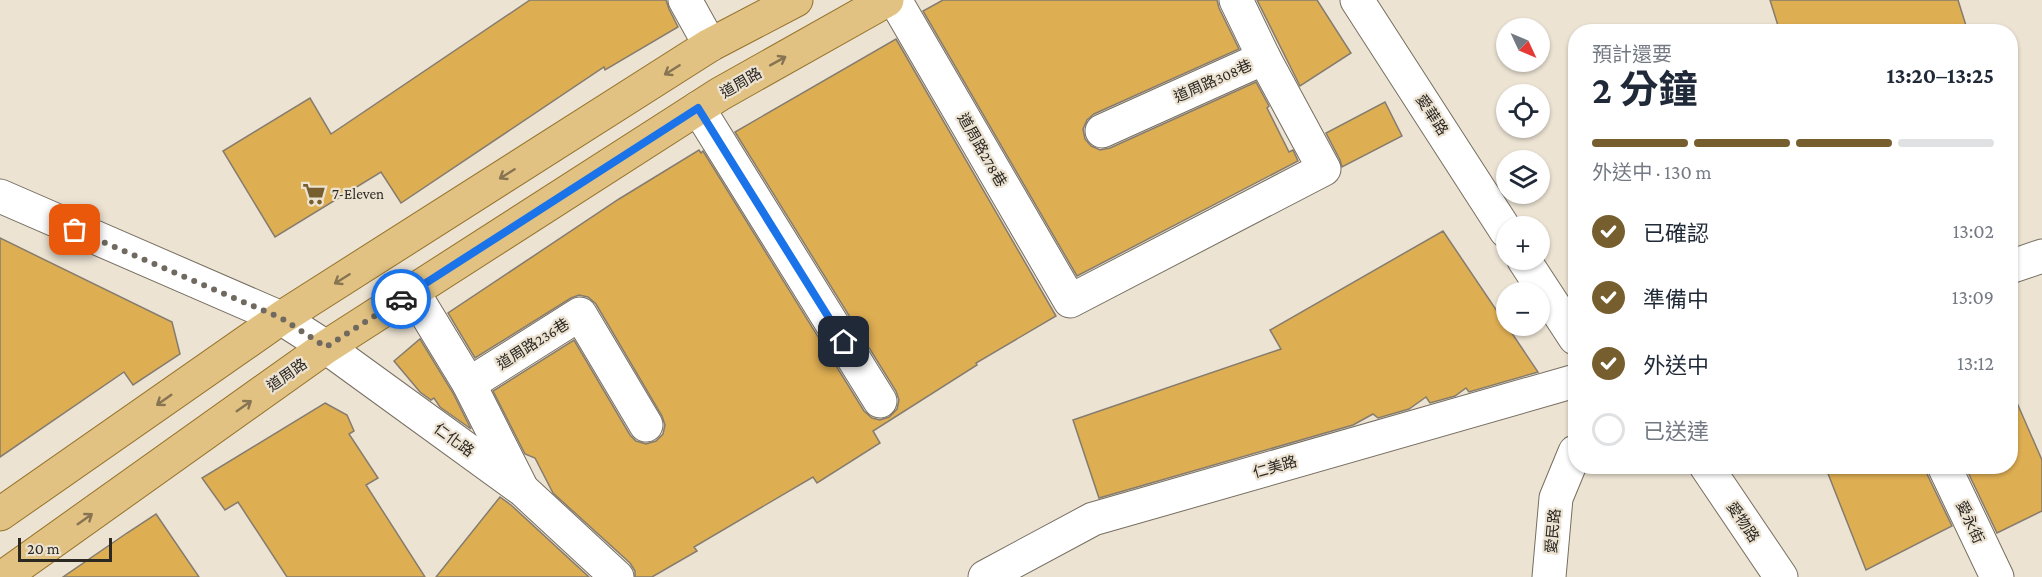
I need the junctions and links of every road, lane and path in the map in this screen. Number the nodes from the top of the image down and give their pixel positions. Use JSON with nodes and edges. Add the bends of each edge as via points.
{"nodes":[{"id":1,"x":685,"y":0,"type":"edge"},
{"id":2,"x":796,"y":0,"type":"edge"},
{"id":3,"x":887,"y":0,"type":"edge"},
{"id":4,"x":895,"y":0,"type":"edge"},
{"id":5,"x":1236,"y":0,"type":"edge"},
{"id":6,"x":1357,"y":0,"type":"edge"},
{"id":7,"x":710,"y":45,"type":"junction"},
{"id":8,"x":1264,"y":58,"type":"junction"},
{"id":9,"x":698,"y":108,"type":"junction"},
{"id":10,"x":1102,"y":131,"type":"dead end"},
{"id":11,"x":0,"y":196,"type":"edge"},
{"id":12,"x":1496,"y":216,"type":"edge"},
{"id":13,"x":2042,"y":256,"type":"edge"},
{"id":14,"x":2018,"y":264,"type":"edge"},
{"id":15,"x":1531,"y":270,"type":"edge"},
{"id":16,"x":413,"y":292,"type":"junction"},
{"id":17,"x":281,"y":318,"type":"junction"},
{"id":18,"x":1568,"y":327,"type":"edge"},
{"id":19,"x":326,"y":347,"type":"junction"},
{"id":20,"x":1568,"y":383,"type":"edge"},
{"id":21,"x":470,"y":384,"type":"junction"},
{"id":22,"x":880,"y":401,"type":"dead end"},
{"id":23,"x":646,"y":425,"type":"dead end"},
{"id":24,"x":1568,"y":469,"type":"edge"},
{"id":25,"x":1711,"y":474,"type":"edge"},
{"id":26,"x":1948,"y":474,"type":"edge"},
{"id":27,"x":523,"y":490,"type":"junction"},
{"id":28,"x":0,"y":514,"type":"edge"},
{"id":29,"x":3,"y":577,"type":"edge"},
{"id":30,"x":616,"y":577,"type":"edge"},
{"id":31,"x":985,"y":577,"type":"edge"},
{"id":32,"x":1549,"y":577,"type":"edge"},
{"id":33,"x":1781,"y":577,"type":"edge"},
{"id":34,"x":1996,"y":577,"type":"edge"}],
"edges":[{"from":1,"to":7,"type":"street"},
{"from":2,"to":7,"type":"main road"},
{"from":9,"to":3,"type":"main road","name":"道周路","one_way":true},
{"from":4,"to":8,"type":"street","name":"道周路278巷","via":[[1070,300],[1324,169]]},
{"from":5,"to":8,"type":"street","name":"道周路308巷"},
{"from":6,"to":12,"type":"street","name":"愛華路"},
{"from":7,"to":17,"type":"main road","one_way":true},
{"from":8,"to":10,"type":"street","name":"道周路308巷"},
{"from":9,"to":16,"type":"main road","name":"道周路"},
{"from":9,"to":22,"type":"street"},
{"from":11,"to":17,"type":"street","name":"仁化路"},
{"from":13,"to":14,"type":"street"},
{"from":15,"to":18,"type":"street"},
{"from":16,"to":19,"type":"main road","name":"道周路"},
{"from":16,"to":21,"type":"street"},
{"from":17,"to":19,"type":"street","name":"仁化路"},
{"from":17,"to":28,"type":"main road","one_way":true},
{"from":19,"to":27,"type":"street","name":"仁化路"},
{"from":29,"to":19,"type":"main road","name":"道周路","one_way":true},
{"from":20,"to":31,"type":"street","name":"仁美路","via":[[1093,519]]},
{"from":21,"to":23,"type":"street","name":"道周路236巷","via":[[580,314]]},
{"from":21,"to":27,"type":"street"},
{"from":24,"to":32,"type":"street","name":"愛民路","via":[[1556,498]]},
{"from":25,"to":33,"type":"street","name":"愛物路"},
{"from":26,"to":34,"type":"street","name":"愛永街"},
{"from":27,"to":30,"type":"street","name":"仁化路"}]}
